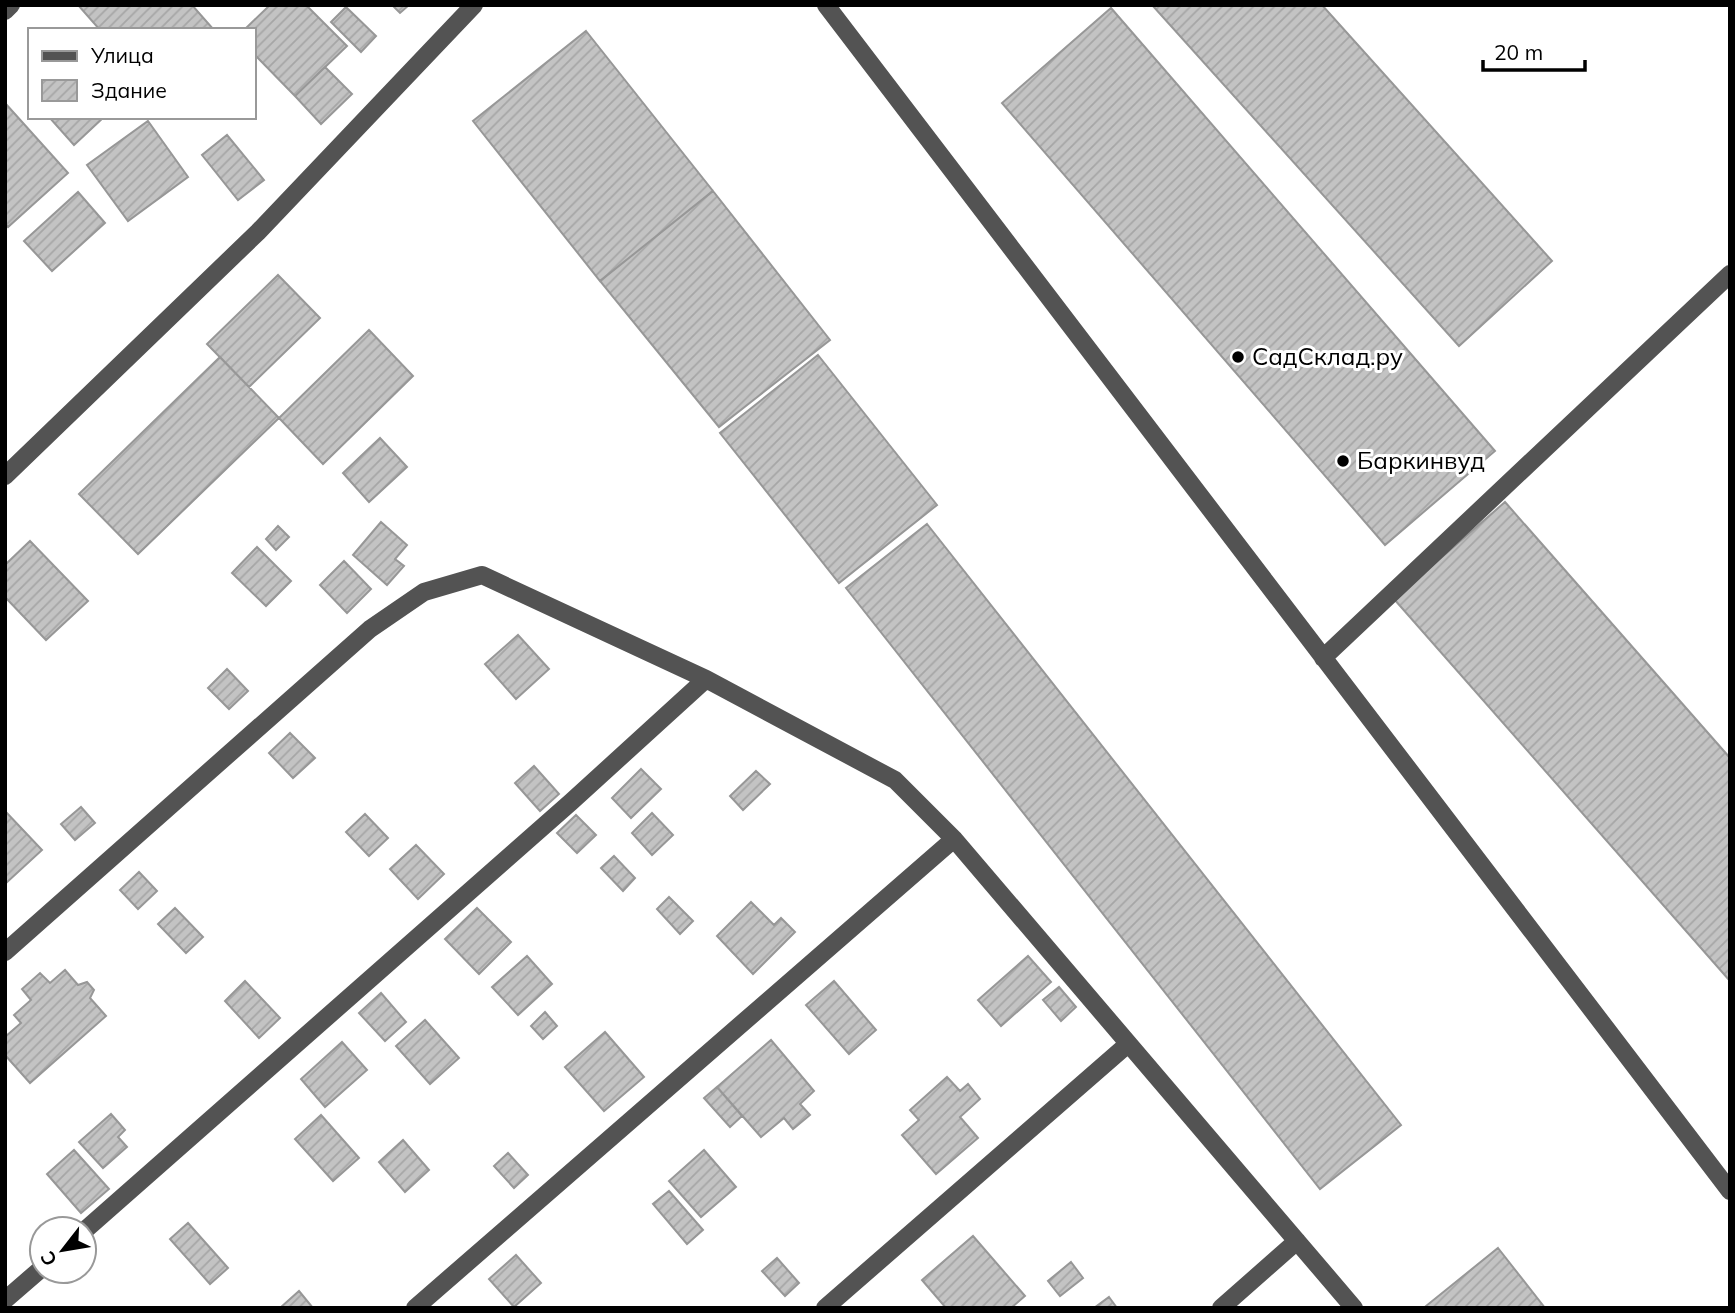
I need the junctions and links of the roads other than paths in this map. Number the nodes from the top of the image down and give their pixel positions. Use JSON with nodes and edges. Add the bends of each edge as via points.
{"nodes":[{"id":1,"x":11,"y":5,"type":"edge"},
{"id":2,"x":474,"y":5,"type":"edge"},
{"id":3,"x":826,"y":5,"type":"edge"},
{"id":4,"x":5,"y":11,"type":"edge"},
{"id":5,"x":1730,"y":274,"type":"edge"},
{"id":6,"x":5,"y":476,"type":"edge"},
{"id":7,"x":1322,"y":658,"type":"junction"},
{"id":8,"x":706,"y":680,"type":"junction"},
{"id":9,"x":954,"y":839,"type":"junction"},
{"id":10,"x":5,"y":952,"type":"edge"},
{"id":11,"x":1128,"y":1044,"type":"junction"},
{"id":12,"x":1730,"y":1191,"type":"edge"},
{"id":13,"x":98,"y":1219,"type":"edge"},
{"id":14,"x":1297,"y":1241,"type":"junction"},
{"id":15,"x":28,"y":1280,"type":"edge"},
{"id":16,"x":5,"y":1300,"type":"edge"},
{"id":17,"x":415,"y":1308,"type":"edge"},
{"id":18,"x":825,"y":1308,"type":"edge"},
{"id":19,"x":1221,"y":1308,"type":"edge"},
{"id":20,"x":1354,"y":1308,"type":"edge"}],
"edges":[{"from":1,"to":4,"type":"lane"},
{"from":2,"to":6,"type":"lane","via":[[258,232]]},
{"from":3,"to":7,"type":"lane"},
{"from":5,"to":7,"type":"lane"},
{"from":7,"to":12,"type":"lane"},
{"from":8,"to":9,"type":"lane","via":[[895,780]]},
{"from":8,"to":10,"type":"lane","via":[[482,576],[424,592],[370,629]]},
{"from":8,"to":13,"type":"lane"},
{"from":9,"to":11,"type":"lane"},
{"from":9,"to":17,"type":"lane"},
{"from":11,"to":14,"type":"lane"},
{"from":11,"to":18,"type":"lane"},
{"from":14,"to":19,"type":"lane"},
{"from":14,"to":20,"type":"lane"},
{"from":15,"to":16,"type":"lane"}]}
